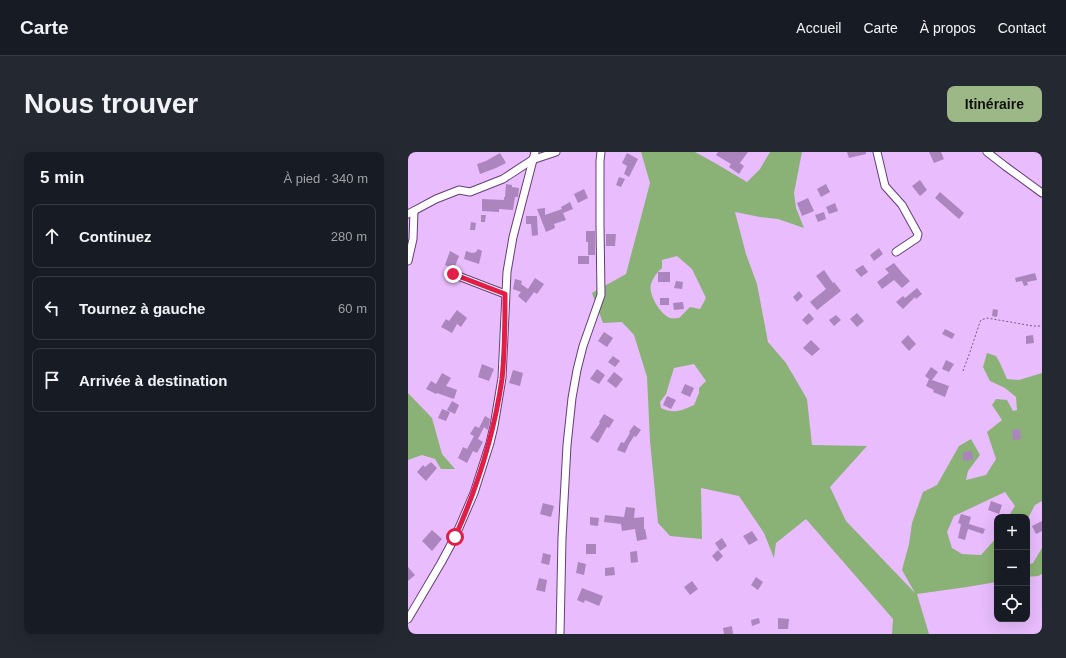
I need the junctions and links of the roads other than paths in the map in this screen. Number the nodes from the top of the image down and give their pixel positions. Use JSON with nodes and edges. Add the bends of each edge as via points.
{"nodes":[{"id":1,"x":535,"y":152,"type":"edge"},
{"id":2,"x":556,"y":152,"type":"edge"},
{"id":3,"x":602,"y":152,"type":"edge"},
{"id":4,"x":877,"y":152,"type":"edge"},
{"id":5,"x":987,"y":152,"type":"edge"},
{"id":6,"x":532,"y":160,"type":"junction"},
{"id":7,"x":1042,"y":193,"type":"edge"},
{"id":8,"x":411,"y":213,"type":"edge"},
{"id":9,"x":896,"y":252,"type":"dead end"},
{"id":10,"x":408,"y":261,"type":"edge"},
{"id":11,"x":453,"y":274,"type":"dead end"},
{"id":12,"x":505,"y":294,"type":"junction"},
{"id":13,"x":408,"y":620,"type":"edge"},
{"id":14,"x":560,"y":634,"type":"edge"}],
"edges":[{"from":1,"to":6,"type":"street"},
{"from":2,"to":6,"type":"street"},
{"from":3,"to":14,"type":"street","via":[[601,294],[583,346],[572,398],[562,538]]},
{"from":4,"to":9,"type":"street","via":[[885,186],[902,205],[918,234],[917,238]]},
{"from":5,"to":7,"type":"street"},
{"from":6,"to":8,"type":"street","via":[[503,179],[470,192],[459,190]]},
{"from":6,"to":12,"type":"street","via":[[513,237]]},
{"from":8,"to":10,"type":"street","via":[[413,239]]},
{"from":11,"to":12,"type":"street"},
{"from":12,"to":13,"type":"street","via":[[502,378],[487,450],[472,499],[455,537]]}]}
